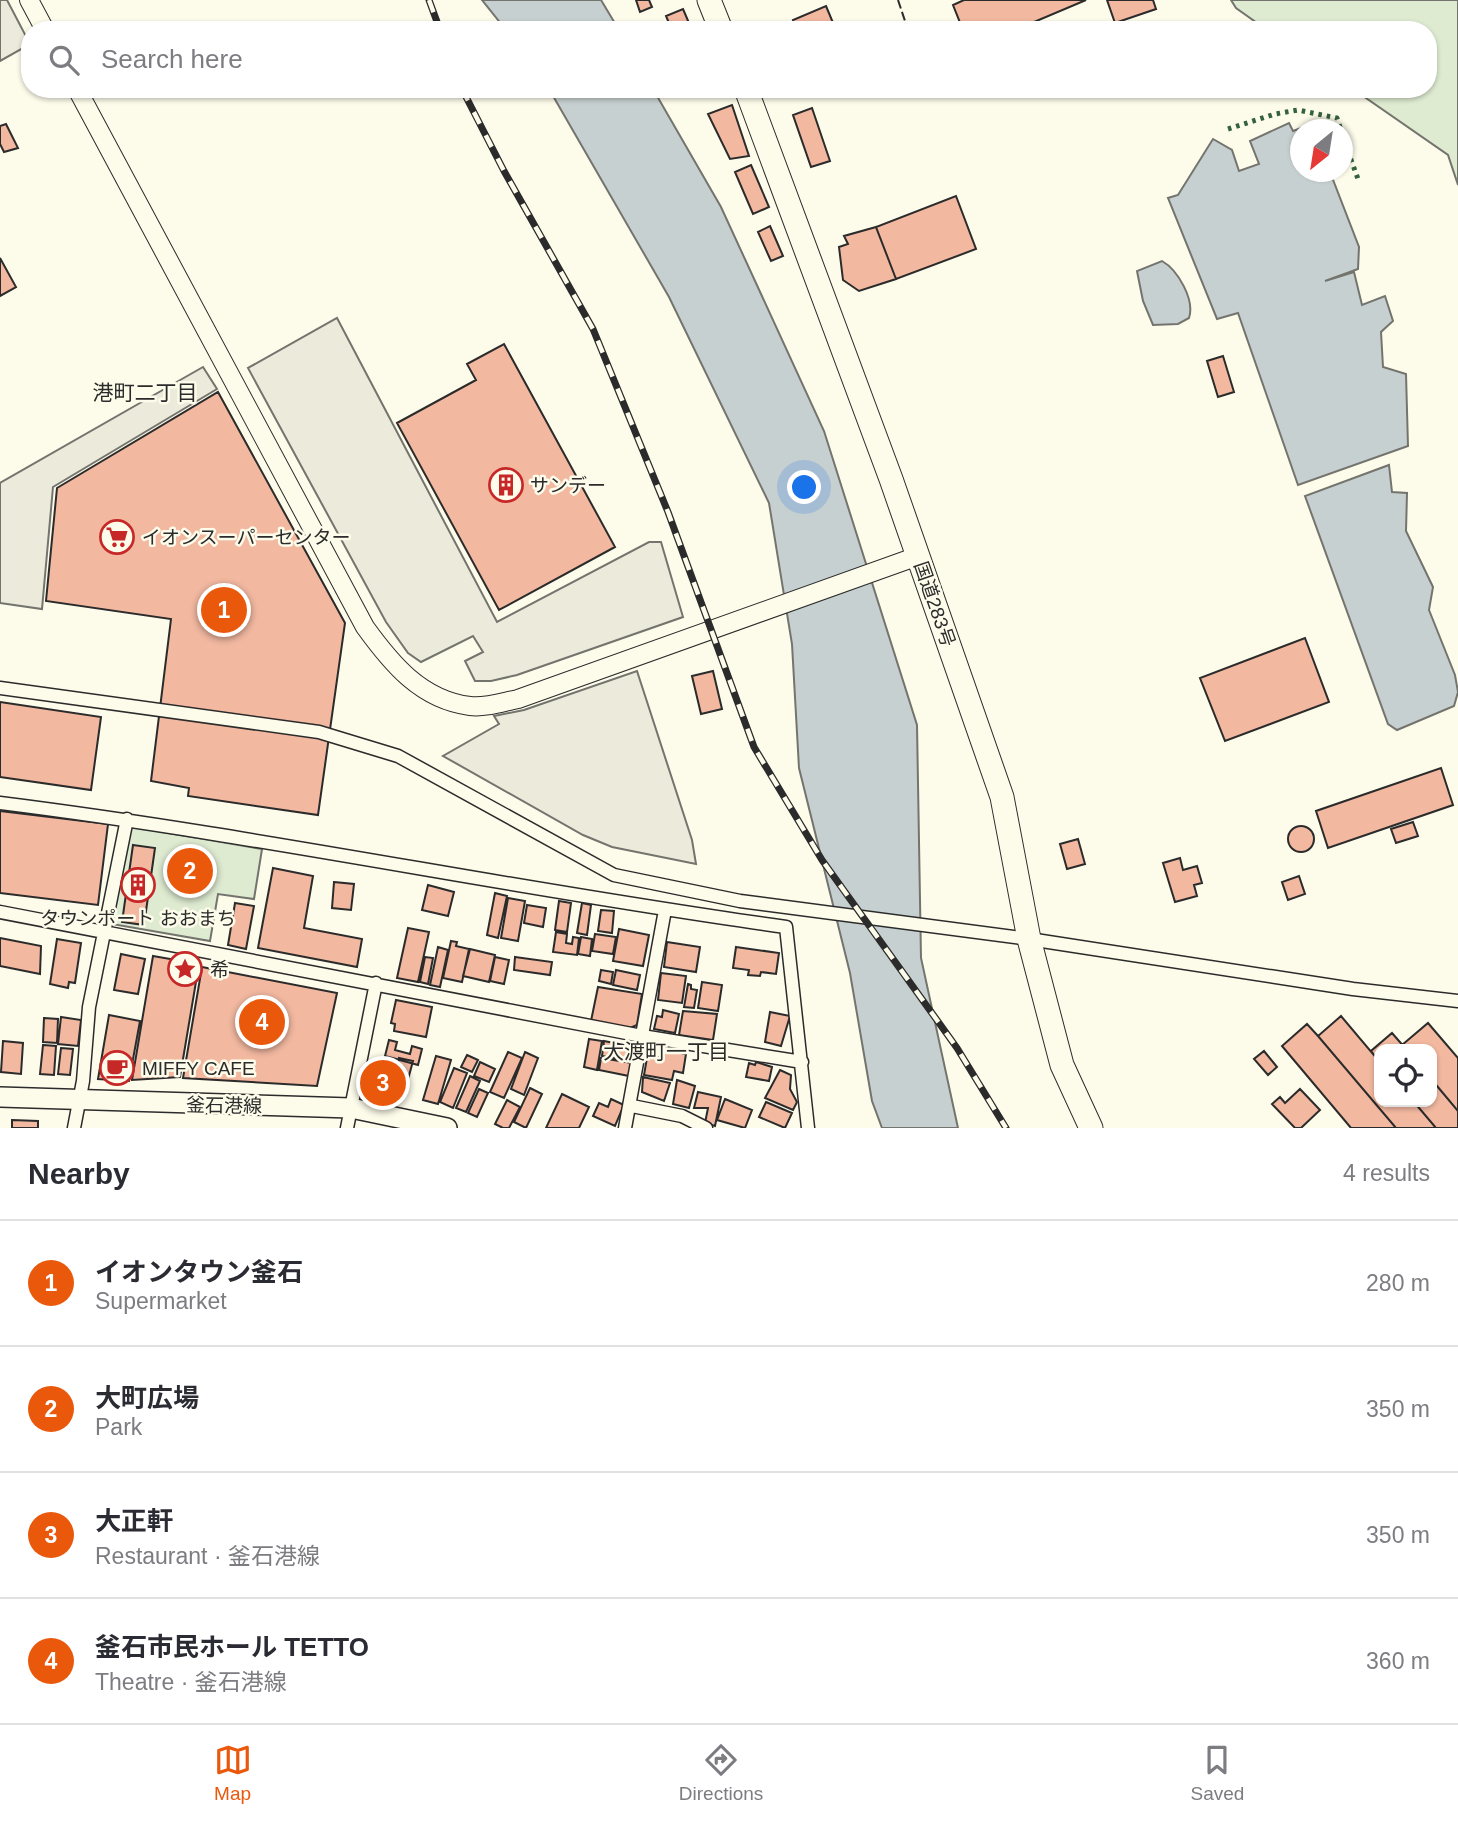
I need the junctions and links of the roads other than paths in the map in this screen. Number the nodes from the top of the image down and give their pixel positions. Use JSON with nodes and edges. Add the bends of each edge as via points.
{"nodes":[{"id":1,"x":29,"y":0,"type":"edge"},
{"id":2,"x":709,"y":0,"type":"edge"},
{"id":3,"x":40,"y":21,"type":"edge"},
{"id":4,"x":717,"y":21,"type":"edge"},
{"id":5,"x":82,"y":98,"type":"edge"},
{"id":6,"x":749,"y":98,"type":"edge"},
{"id":7,"x":918,"y":556,"type":"junction"},
{"id":8,"x":0,"y":688,"type":"edge"},
{"id":9,"x":0,"y":803,"type":"edge"},
{"id":10,"x":127,"y":819,"type":"junction"},
{"id":11,"x":665,"y":911,"type":"junction"},
{"id":12,"x":0,"y":912,"type":"edge"},
{"id":13,"x":103,"y":934,"type":"junction"},
{"id":14,"x":1029,"y":939,"type":"junction"},
{"id":15,"x":376,"y":983,"type":"junction"},
{"id":16,"x":1458,"y":1001,"type":"edge"},
{"id":17,"x":642,"y":1036,"type":"junction"},
{"id":18,"x":802,"y":1062,"type":"junction"},
{"id":19,"x":0,"y":1097,"type":"edge"},
{"id":20,"x":77,"y":1102,"type":"junction"},
{"id":21,"x":632,"y":1106,"type":"junction"},
{"id":22,"x":351,"y":1108,"type":"junction"},
{"id":23,"x":74,"y":1128,"type":"edge"},
{"id":24,"x":347,"y":1128,"type":"edge"},
{"id":25,"x":447,"y":1128,"type":"edge"},
{"id":26,"x":625,"y":1128,"type":"edge"},
{"id":27,"x":706,"y":1128,"type":"edge"},
{"id":28,"x":808,"y":1128,"type":"edge"},
{"id":29,"x":1091,"y":1128,"type":"edge"}],
"edges":[{"from":1,"to":3,"type":"street"},
{"from":2,"to":4,"type":"highway"},
{"from":5,"to":7,"type":"street","via":[[365,626],[390,661],[428,692],[471,707],[518,699]]},
{"from":6,"to":7,"type":"highway","name":"国道283号"},
{"from":7,"to":14,"type":"highway","name":"国道283号","via":[[1002,797]]},
{"from":8,"to":14,"type":"street","via":[[319,732],[363,743],[398,756],[614,875],[740,901]]},
{"from":9,"to":10,"type":"street"},
{"from":10,"to":11,"type":"street"},
{"from":10,"to":13,"type":"street"},
{"from":11,"to":17,"type":"street"},
{"from":11,"to":18,"type":"street","via":[[786,928]]},
{"from":12,"to":13,"type":"street"},
{"from":13,"to":15,"type":"street"},
{"from":13,"to":20,"type":"street"},
{"from":14,"to":16,"type":"street"},
{"from":14,"to":29,"type":"highway","name":"国道283号","via":[[1062,1065]]},
{"from":15,"to":17,"type":"street"},
{"from":15,"to":22,"type":"street"},
{"from":17,"to":18,"type":"street"},
{"from":17,"to":21,"type":"street"},
{"from":18,"to":28,"type":"street"},
{"from":19,"to":20,"type":"main road","name":"釜石港線"},
{"from":20,"to":22,"type":"main road","name":"釜石港線"},
{"from":20,"to":23,"type":"street"},
{"from":21,"to":26,"type":"street"},
{"from":21,"to":27,"type":"street","via":[[681,1116]]},
{"from":22,"to":24,"type":"street"},
{"from":22,"to":25,"type":"main road","name":"釜石港線"}]}
